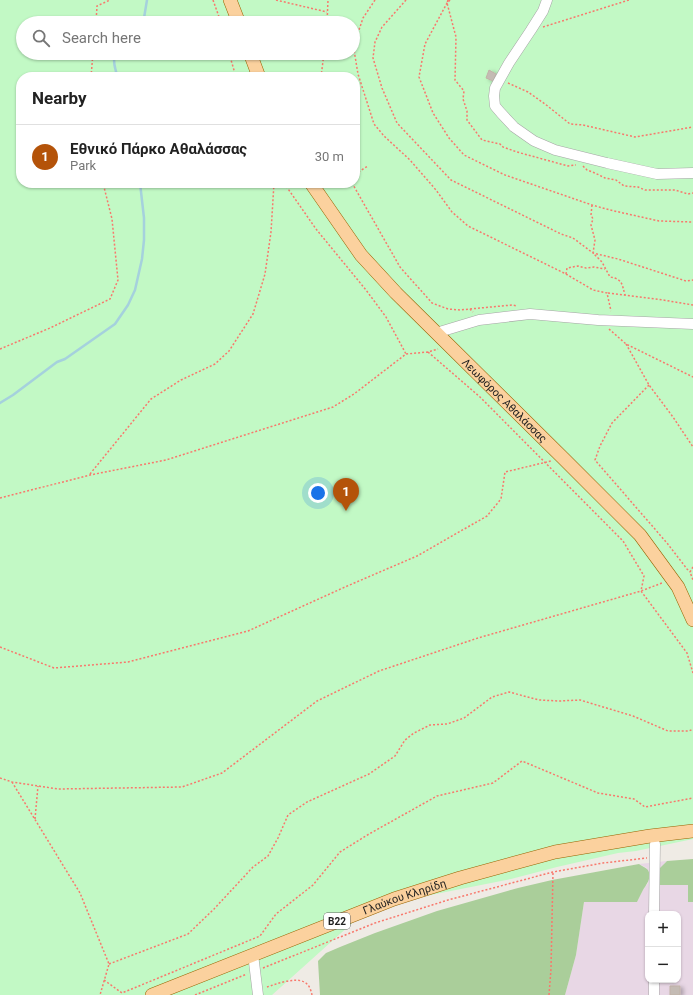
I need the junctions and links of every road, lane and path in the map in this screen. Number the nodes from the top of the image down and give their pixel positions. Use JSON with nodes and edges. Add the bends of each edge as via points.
{"nodes":[{"id":1,"x":110,"y":0,"type":"edge"},
{"id":2,"x":213,"y":0,"type":"edge"},
{"id":3,"x":230,"y":0,"type":"edge"},
{"id":4,"x":276,"y":0,"type":"edge"},
{"id":5,"x":328,"y":0,"type":"edge"},
{"id":6,"x":375,"y":0,"type":"edge"},
{"id":7,"x":406,"y":0,"type":"edge"},
{"id":8,"x":449,"y":0,"type":"edge"},
{"id":9,"x":547,"y":0,"type":"edge"},
{"id":10,"x":629,"y":0,"type":"edge"},
{"id":11,"x":327,"y":12,"type":"junction"},
{"id":12,"x":96,"y":16,"type":"edge"},
{"id":13,"x":219,"y":16,"type":"edge"},
{"id":14,"x":236,"y":16,"type":"edge"},
{"id":15,"x":327,"y":16,"type":"edge"},
{"id":16,"x":360,"y":27,"type":"edge"},
{"id":17,"x":531,"y":30,"type":"junction"},
{"id":18,"x":92,"y":60,"type":"edge"},
{"id":19,"x":231,"y":60,"type":"edge"},
{"id":20,"x":253,"y":60,"type":"edge"},
{"id":21,"x":323,"y":60,"type":"edge"},
{"id":22,"x":356,"y":60,"type":"edge"},
{"id":23,"x":91,"y":72,"type":"edge"},
{"id":24,"x":235,"y":72,"type":"edge"},
{"id":25,"x":257,"y":72,"type":"edge"},
{"id":26,"x":321,"y":72,"type":"edge"},
{"id":27,"x":358,"y":72,"type":"edge"},
{"id":28,"x":360,"y":80,"type":"edge"},
{"id":29,"x":500,"y":80,"type":"junction"},
{"id":30,"x":693,"y":127,"type":"edge"},
{"id":31,"x":368,"y":166,"type":"dead end"},
{"id":32,"x":360,"y":171,"type":"edge"},
{"id":33,"x":693,"y":173,"type":"edge"},
{"id":34,"x":104,"y":188,"type":"edge"},
{"id":35,"x":274,"y":188,"type":"edge"},
{"id":36,"x":288,"y":188,"type":"edge"},
{"id":37,"x":314,"y":188,"type":"edge"},
{"id":38,"x":355,"y":188,"type":"edge"},
{"id":39,"x":592,"y":205,"type":"junction"},
{"id":40,"x":693,"y":222,"type":"edge"},
{"id":41,"x":593,"y":253,"type":"junction"},
{"id":42,"x":605,"y":269,"type":"junction"},
{"id":43,"x":566,"y":274,"type":"junction"},
{"id":44,"x":693,"y":280,"type":"edge"},
{"id":45,"x":593,"y":290,"type":"dead end"},
{"id":46,"x":607,"y":293,"type":"dead end"},
{"id":47,"x":626,"y":295,"type":"junction"},
{"id":48,"x":693,"y":305,"type":"edge"},
{"id":49,"x":479,"y":320,"type":"junction"},
{"id":50,"x":598,"y":320,"type":"junction"},
{"id":51,"x":693,"y":324,"type":"edge"},
{"id":52,"x":436,"y":333,"type":"junction"},
{"id":53,"x":447,"y":343,"type":"junction"},
{"id":54,"x":626,"y":344,"type":"junction"},
{"id":55,"x":0,"y":349,"type":"edge"},
{"id":56,"x":428,"y":352,"type":"junction"},
{"id":57,"x":406,"y":354,"type":"junction"},
{"id":58,"x":693,"y":377,"type":"edge"},
{"id":59,"x":649,"y":385,"type":"junction"},
{"id":60,"x":693,"y":447,"type":"edge"},
{"id":61,"x":563,"y":458,"type":"junction"},
{"id":62,"x":545,"y":463,"type":"junction"},
{"id":63,"x":90,"y":475,"type":"junction"},
{"id":64,"x":0,"y":498,"type":"edge"},
{"id":65,"x":693,"y":567,"type":"edge"},
{"id":66,"x":690,"y":572,"type":"junction"},
{"id":67,"x":672,"y":579,"type":"junction"},
{"id":68,"x":693,"y":580,"type":"edge"},
{"id":69,"x":641,"y":591,"type":"junction"},
{"id":70,"x":693,"y":620,"type":"edge"},
{"id":71,"x":0,"y":647,"type":"edge"},
{"id":72,"x":693,"y":673,"type":"edge"},
{"id":73,"x":693,"y":729,"type":"edge"},
{"id":74,"x":0,"y":778,"type":"edge"},
{"id":75,"x":12,"y":782,"type":"junction"},
{"id":76,"x":38,"y":786,"type":"junction"},
{"id":77,"x":693,"y":798,"type":"edge"},
{"id":78,"x":35,"y":820,"type":"junction"},
{"id":79,"x":693,"y":831,"type":"edge"},
{"id":80,"x":693,"y":839,"type":"edge"},
{"id":81,"x":655,"y":844,"type":"junction"},
{"id":82,"x":654,"y":858,"type":"junction"},
{"id":83,"x":527,"y":860,"type":"junction"},
{"id":84,"x":553,"y":872,"type":"junction"},
{"id":85,"x":654,"y":911,"type":"edge"},
{"id":86,"x":253,"y":954,"type":"junction"},
{"id":87,"x":109,"y":964,"type":"junction"},
{"id":88,"x":256,"y":971,"type":"junction"},
{"id":89,"x":104,"y":980,"type":"junction"},
{"id":90,"x":654,"y":983,"type":"edge"},
{"id":91,"x":258,"y":984,"type":"junction"},
{"id":92,"x":100,"y":995,"type":"edge"},
{"id":93,"x":152,"y":995,"type":"edge"},
{"id":94,"x":195,"y":995,"type":"edge"},
{"id":95,"x":258,"y":995,"type":"edge"},
{"id":96,"x":312,"y":995,"type":"edge"},
{"id":97,"x":549,"y":995,"type":"edge"},
{"id":98,"x":654,"y":995,"type":"edge"}],
"edges":[{"from":1,"to":12,"type":"path","via":[[97,6]]},
{"from":2,"to":13,"type":"path"},
{"from":3,"to":14,"type":"main road"},
{"from":4,"to":11,"type":"path"},
{"from":5,"to":11,"type":"path"},
{"from":6,"to":16,"type":"path"},
{"from":7,"to":41,"type":"path","via":[[382,27],[375,42],[373,58],[397,123],[451,180],[573,238]]},
{"from":8,"to":39,"type":"path","via":[[425,44],[419,77],[433,114],[449,138],[464,155],[505,175]]},
{"from":9,"to":17,"type":"street"},
{"from":10,"to":17,"type":"path"},
{"from":11,"to":15,"type":"path"},
{"from":17,"to":29,"type":"street"},
{"from":18,"to":23,"type":"path"},
{"from":19,"to":24,"type":"path"},
{"from":20,"to":25,"type":"main road"},
{"from":21,"to":26,"type":"path"},
{"from":22,"to":27,"type":"path"},
{"from":28,"to":43,"type":"path","via":[[374,124],[410,160],[452,212],[468,226]]},
{"from":29,"to":30,"type":"path","via":[[528,92],[570,124],[635,137]]},
{"from":29,"to":33,"type":"street","via":[[495,88],[496,106],[514,127],[534,141],[555,150],[656,174]]},
{"from":31,"to":32,"type":"path"},
{"from":34,"to":55,"type":"path","via":[[112,219],[118,280],[110,299]]},
{"from":35,"to":63,"type":"path","via":[[265,274],[253,314],[228,351],[215,364],[181,380],[151,399]]},
{"from":36,"to":57,"type":"path","via":[[386,317]]},
{"from":37,"to":52,"type":"main road","name":"Λεωφόρος Αθαλάσσας","via":[[361,255]]},
{"from":38,"to":49,"type":"path","via":[[400,267],[432,303],[448,309],[470,309]]},
{"from":39,"to":40,"type":"path","via":[[659,221]]},
{"from":39,"to":41,"type":"path","via":[[591,224],[595,240]]},
{"from":41,"to":42,"type":"path"},
{"from":41,"to":44,"type":"path"},
{"from":42,"to":43,"type":"path","via":[[578,266],[567,268]]},
{"from":42,"to":47,"type":"path","via":[[610,277],[620,280]]},
{"from":43,"to":45,"type":"path"},
{"from":46,"to":47,"type":"path"},
{"from":47,"to":48,"type":"path"},
{"from":49,"to":50,"type":"street","via":[[530,314]]},
{"from":49,"to":52,"type":"street"},
{"from":50,"to":51,"type":"street"},
{"from":50,"to":54,"type":"path"},
{"from":52,"to":53,"type":"main road","name":"Λεωφόρος Αθαλάσσας"},
{"from":53,"to":56,"type":"path"},
{"from":53,"to":61,"type":"main road","name":"Λεωφόρος Αθαλάσσας"},
{"from":54,"to":58,"type":"path"},
{"from":54,"to":59,"type":"path"},
{"from":56,"to":57,"type":"path"},
{"from":56,"to":62,"type":"path","via":[[480,397]]},
{"from":57,"to":63,"type":"path","via":[[333,407],[166,460]]},
{"from":59,"to":60,"type":"path"},
{"from":59,"to":66,"type":"path","via":[[612,423],[595,460]]},
{"from":61,"to":62,"type":"path"},
{"from":61,"to":67,"type":"main road","name":"Λεωφόρος Αθαλάσσας","via":[[640,536]]},
{"from":62,"to":69,"type":"path","via":[[623,541],[644,576]]},
{"from":62,"to":71,"type":"path","via":[[505,472],[501,499],[487,516],[423,553],[248,631],[128,662],[54,668]]},
{"from":63,"to":64,"type":"path"},
{"from":65,"to":66,"type":"path"},
{"from":66,"to":68,"type":"path"},
{"from":67,"to":69,"type":"path"},
{"from":67,"to":70,"type":"main road","name":"Λεωφόρος Αθαλάσσας"},
{"from":69,"to":72,"type":"path","via":[[687,653]]},
{"from":69,"to":76,"type":"path","via":[[478,638],[379,671],[317,701],[222,773],[182,788],[58,789]]},
{"from":73,"to":87,"type":"path","via":[[668,730],[580,700],[539,700],[509,692],[492,697],[464,718],[447,724],[430,725],[414,733],[394,756],[369,774],[307,802],[288,814],[268,856],[252,867],[188,934]]},
{"from":74,"to":75,"type":"path"},
{"from":75,"to":76,"type":"path"},
{"from":75,"to":78,"type":"path"},
{"from":76,"to":78,"type":"path"},
{"from":77,"to":89,"type":"path","via":[[645,807],[634,799],[598,793],[522,761],[493,783],[437,796],[340,852],[313,885],[276,914],[260,936],[122,993]]},
{"from":78,"to":87,"type":"path","via":[[80,893]]},
{"from":79,"to":83,"type":"main road","name":"Γλαύκου Κληρίδη","number":"B22","via":[[555,852]]},
{"from":80,"to":81,"type":"main road","name":"Γλαύκου Κληρίδη","number":"B22"},
{"from":81,"to":82,"type":"street"},
{"from":81,"to":83,"type":"main road","name":"Γλαύκου Κληρίδη","number":"B22"},
{"from":82,"to":84,"type":"path","via":[[603,863]]},
{"from":82,"to":85,"type":"street"},
{"from":83,"to":86,"type":"main road","name":"Γλαύκου Κληρίδη","number":"B22","via":[[394,899]]},
{"from":84,"to":88,"type":"path","via":[[448,900],[375,923]]},
{"from":84,"to":97,"type":"path"},
{"from":86,"to":88,"type":"street"},
{"from":86,"to":93,"type":"main road","name":"Γλαύκου Κληρίδη","number":"B22"},
{"from":87,"to":89,"type":"path"},
{"from":88,"to":91,"type":"street"},
{"from":88,"to":94,"type":"path"},
{"from":89,"to":92,"type":"path"},
{"from":90,"to":98,"type":"street"},
{"from":91,"to":95,"type":"street"},
{"from":91,"to":96,"type":"path","via":[[266,988],[297,980],[304,982]]}]}
